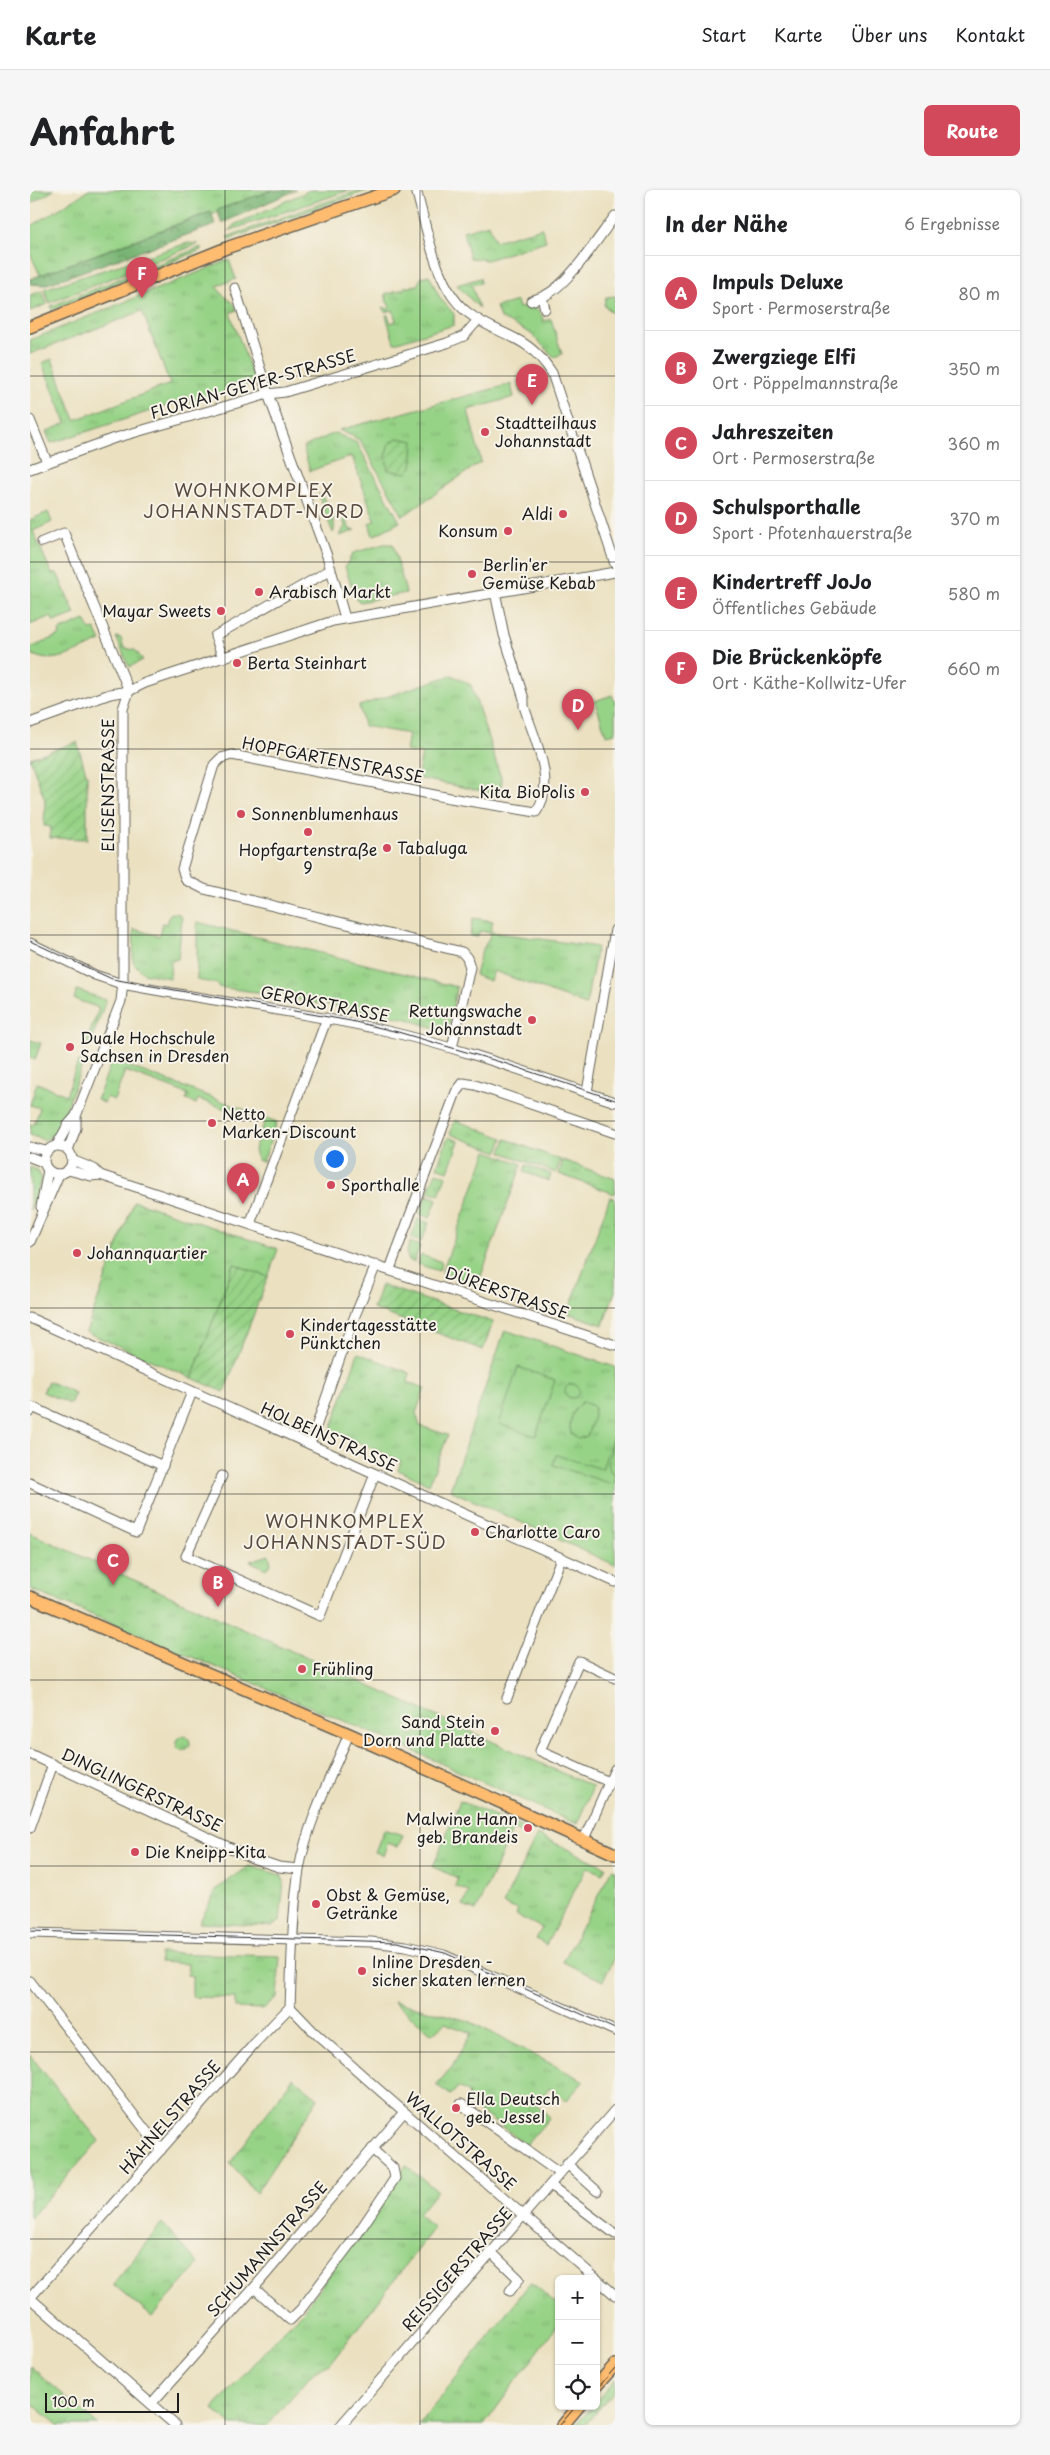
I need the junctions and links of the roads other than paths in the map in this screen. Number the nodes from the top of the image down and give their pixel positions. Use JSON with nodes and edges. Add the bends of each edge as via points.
{"nodes":[{"id":1,"x":394,"y":190,"type":"edge"},
{"id":2,"x":416,"y":190,"type":"edge"},
{"id":3,"x":615,"y":216,"type":"edge"},
{"id":4,"x":235,"y":288,"type":"dead end"},
{"id":5,"x":542,"y":297,"type":"junction"},
{"id":6,"x":530,"y":301,"type":"dead end"},
{"id":7,"x":545,"y":309,"type":"dead end"},
{"id":8,"x":478,"y":320,"type":"junction"},
{"id":9,"x":30,"y":327,"type":"edge"},
{"id":10,"x":268,"y":394,"type":"junction"},
{"id":11,"x":30,"y":420,"type":"edge"},
{"id":12,"x":47,"y":462,"type":"junction"},
{"id":13,"x":30,"y":469,"type":"edge"},
{"id":14,"x":42,"y":542,"type":"dead end"},
{"id":15,"x":615,"y":564,"type":"edge"},
{"id":16,"x":330,"y":570,"type":"junction"},
{"id":17,"x":615,"y":572,"type":"edge"},
{"id":18,"x":495,"y":592,"type":"junction"},
{"id":19,"x":345,"y":618,"type":"junction"},
{"id":20,"x":223,"y":658,"type":"junction"},
{"id":21,"x":129,"y":691,"type":"junction"},
{"id":22,"x":30,"y":723,"type":"edge"},
{"id":23,"x":615,"y":930,"type":"edge"},
{"id":24,"x":30,"y":943,"type":"edge"},
{"id":25,"x":122,"y":984,"type":"junction"},
{"id":26,"x":326,"y":1018,"type":"junction"},
{"id":27,"x":452,"y":1048,"type":"junction"},
{"id":28,"x":587,"y":1092,"type":"junction"},
{"id":29,"x":615,"y":1102,"type":"edge"},
{"id":30,"x":76,"y":1116,"type":"junction"},
{"id":31,"x":615,"y":1133,"type":"edge"},
{"id":32,"x":57,"y":1145,"type":"junction"},
{"id":33,"x":30,"y":1147,"type":"edge"},
{"id":34,"x":68,"y":1150,"type":"junction"},
{"id":35,"x":46,"y":1151,"type":"junction"},
{"id":36,"x":30,"y":1157,"type":"edge"},
{"id":37,"x":72,"y":1160,"type":"junction"},
{"id":38,"x":43,"y":1162,"type":"junction"},
{"id":39,"x":48,"y":1170,"type":"junction"},
{"id":40,"x":68,"y":1170,"type":"junction"},
{"id":41,"x":59,"y":1174,"type":"junction"},
{"id":42,"x":100,"y":1175,"type":"junction"},
{"id":43,"x":39,"y":1217,"type":"junction"},
{"id":44,"x":250,"y":1224,"type":"junction"},
{"id":45,"x":30,"y":1242,"type":"edge"},
{"id":46,"x":376,"y":1264,"type":"junction"},
{"id":47,"x":390,"y":1269,"type":"junction"},
{"id":48,"x":30,"y":1318,"type":"edge"},
{"id":49,"x":615,"y":1345,"type":"edge"},
{"id":50,"x":192,"y":1392,"type":"junction"},
{"id":51,"x":30,"y":1412,"type":"edge"},
{"id":52,"x":310,"y":1444,"type":"junction"},
{"id":53,"x":163,"y":1466,"type":"junction"},
{"id":54,"x":374,"y":1474,"type":"junction"},
{"id":55,"x":222,"y":1476,"type":"dead end"},
{"id":56,"x":30,"y":1483,"type":"edge"},
{"id":57,"x":561,"y":1558,"type":"junction"},
{"id":58,"x":615,"y":1582,"type":"edge"},
{"id":59,"x":30,"y":1597,"type":"edge"},
{"id":60,"x":615,"y":1678,"type":"edge"},
{"id":61,"x":507,"y":1698,"type":"dead end"},
{"id":62,"x":348,"y":1734,"type":"junction"},
{"id":63,"x":30,"y":1754,"type":"edge"},
{"id":64,"x":53,"y":1764,"type":"junction"},
{"id":65,"x":615,"y":1769,"type":"edge"},
{"id":66,"x":609,"y":1782,"type":"junction"},
{"id":67,"x":30,"y":1828,"type":"edge"},
{"id":68,"x":584,"y":1839,"type":"junction"},
{"id":69,"x":615,"y":1854,"type":"edge"},
{"id":70,"x":299,"y":1869,"type":"junction"},
{"id":71,"x":30,"y":1933,"type":"edge"},
{"id":72,"x":293,"y":1941,"type":"junction"},
{"id":73,"x":30,"y":1981,"type":"edge"},
{"id":74,"x":290,"y":2007,"type":"junction"},
{"id":75,"x":615,"y":2031,"type":"edge"},
{"id":76,"x":461,"y":2104,"type":"dead end"},
{"id":77,"x":615,"y":2110,"type":"edge"},
{"id":78,"x":404,"y":2112,"type":"junction"},
{"id":79,"x":372,"y":2149,"type":"junction"},
{"id":80,"x":161,"y":2150,"type":"junction"},
{"id":81,"x":567,"y":2164,"type":"junction"},
{"id":82,"x":559,"y":2173,"type":"junction"},
{"id":83,"x":550,"y":2184,"type":"junction"},
{"id":84,"x":597,"y":2191,"type":"dead end"},
{"id":85,"x":524,"y":2215,"type":"junction"},
{"id":86,"x":615,"y":2234,"type":"edge"},
{"id":87,"x":491,"y":2252,"type":"junction"},
{"id":88,"x":254,"y":2288,"type":"junction"},
{"id":89,"x":510,"y":2291,"type":"dead end"},
{"id":90,"x":615,"y":2295,"type":"edge"},
{"id":91,"x":30,"y":2298,"type":"edge"},
{"id":92,"x":615,"y":2365,"type":"edge"},
{"id":93,"x":600,"y":2382,"type":"edge"},
{"id":94,"x":151,"y":2404,"type":"junction"},
{"id":95,"x":576,"y":2410,"type":"edge"},
{"id":96,"x":174,"y":2425,"type":"edge"},
{"id":97,"x":341,"y":2425,"type":"edge"},
{"id":98,"x":563,"y":2425,"type":"edge"}],
"edges":[{"from":1,"to":9,"type":"main road","via":[[229,247]]},
{"from":2,"to":8,"type":"street","via":[[444,284],[455,300]]},
{"from":3,"to":5,"type":"street","via":[[574,269],[550,294]]},
{"from":4,"to":10,"type":"street"},
{"from":5,"to":6,"type":"street"},
{"from":5,"to":7,"type":"street"},
{"from":8,"to":10,"type":"street","name":"FLORIAN-GEYER-STRASSE","via":[[464,336],[447,343],[285,392]]},
{"from":8,"to":15,"type":"street","via":[[524,343],[552,374]]},
{"from":10,"to":12,"type":"street","name":"FLORIAN-GEYER-STRASSE","via":[[112,439]]},
{"from":10,"to":16,"type":"street"},
{"from":11,"to":12,"type":"street"},
{"from":12,"to":13,"type":"street","name":"FLORIAN-GEYER-STRASSE"},
{"from":14,"to":21,"type":"street","via":[[64,533]]},
{"from":16,"to":19,"type":"street"},
{"from":16,"to":20,"type":"street","via":[[215,636]]},
{"from":17,"to":18,"type":"street"},
{"from":18,"to":19,"type":"street"},
{"from":18,"to":27,"type":"street","name":"HOPFGARTENSTRASSE","via":[[504,635],[546,779],[541,806],[536,812],[232,756],[220,758],[214,765],[182,861],[186,880],[204,889],[462,952],[470,967]]},
{"from":19,"to":20,"type":"street"},
{"from":20,"to":21,"type":"street"},
{"from":21,"to":22,"type":"street","via":[[110,694]]},
{"from":21,"to":25,"type":"street","name":"ELISENSTRASSE","via":[[123,709]]},
{"from":23,"to":28,"type":"street"},
{"from":24,"to":25,"type":"street","name":"GEROKSTRASSE","via":[[95,975]]},
{"from":25,"to":26,"type":"street","name":"GEROKSTRASSE"},
{"from":25,"to":30,"type":"street","name":"ELISENSTRASSE","via":[[119,1005]]},
{"from":26,"to":27,"type":"street","name":"GEROKSTRASSE"},
{"from":26,"to":44,"type":"street"},
{"from":27,"to":28,"type":"street","name":"GEROKSTRASSE"},
{"from":28,"to":29,"type":"street","name":"GEROKSTRASSE"},
{"from":30,"to":32,"type":"street"},
{"from":30,"to":34,"type":"street","via":[[76,1128]]},
{"from":31,"to":47,"type":"street","via":[[463,1083],[456,1092]]},
{"from":32,"to":34,"type":"street"},
{"from":32,"to":35,"type":"street"},
{"from":33,"to":35,"type":"street"},
{"from":34,"to":37,"type":"street"},
{"from":35,"to":38,"type":"street"},
{"from":36,"to":38,"type":"street"},
{"from":37,"to":40,"type":"street"},
{"from":37,"to":42,"type":"street","name":"DÜRERSTRASSE"},
{"from":38,"to":39,"type":"street"},
{"from":39,"to":41,"type":"street"},
{"from":39,"to":43,"type":"street"},
{"from":40,"to":41,"type":"street"},
{"from":40,"to":42,"type":"street","name":"DÜRERSTRASSE"},
{"from":41,"to":43,"type":"street"},
{"from":42,"to":44,"type":"street","name":"DÜRERSTRASSE"},
{"from":43,"to":45,"type":"street"},
{"from":44,"to":46,"type":"street","name":"DÜRERSTRASSE"},
{"from":46,"to":47,"type":"street","name":"DÜRERSTRASSE"},
{"from":46,"to":52,"type":"street"},
{"from":47,"to":49,"type":"street","name":"DÜRERSTRASSE"},
{"from":48,"to":50,"type":"street","name":"HOLBEINSTRASSE"},
{"from":50,"to":52,"type":"street","name":"HOLBEINSTRASSE"},
{"from":50,"to":53,"type":"street"},
{"from":51,"to":53,"type":"street","via":[[32,1408]]},
{"from":52,"to":54,"type":"street","name":"HOLBEINSTRASSE"},
{"from":53,"to":56,"type":"street","via":[[136,1532]]},
{"from":54,"to":55,"type":"street","via":[[320,1616],[186,1556]]},
{"from":54,"to":57,"type":"street","name":"HOLBEINSTRASSE"},
{"from":57,"to":58,"type":"street","name":"HOLBEINSTRASSE"},
{"from":57,"to":61,"type":"street"},
{"from":59,"to":62,"type":"main road"},
{"from":60,"to":66,"type":"street","via":[[579,1661],[540,1751]]},
{"from":62,"to":68,"type":"main road"},
{"from":62,"to":70,"type":"street","via":[[318,1804]]},
{"from":63,"to":64,"type":"street","name":"DINGLINGERSTRASSE"},
{"from":64,"to":67,"type":"street"},
{"from":64,"to":70,"type":"street","name":"DINGLINGERSTRASSE","via":[[252,1858],[279,1867]]},
{"from":65,"to":66,"type":"street"},
{"from":66,"to":68,"type":"street"},
{"from":68,"to":69,"type":"main road"},
{"from":70,"to":72,"type":"street"},
{"from":71,"to":72,"type":"street"},
{"from":72,"to":74,"type":"street"},
{"from":72,"to":75,"type":"street","via":[[371,1942],[423,1949],[444,1955]]},
{"from":73,"to":80,"type":"street"},
{"from":74,"to":78,"type":"street","name":"WALLOTSTRASSE"},
{"from":74,"to":80,"type":"street","name":"HÄHNELSTRASSE"},
{"from":76,"to":82,"type":"street"},
{"from":77,"to":81,"type":"street","name":"REISSIGERSTRASSE"},
{"from":78,"to":79,"type":"street","name":"SCHUMANNSTRASSE"},
{"from":78,"to":85,"type":"street","name":"WALLOTSTRASSE"},
{"from":79,"to":88,"type":"street","name":"SCHUMANNSTRASSE"},
{"from":79,"to":88,"type":"street","via":[[393,2168],[395,2178],[301,2309],[290,2320]]},
{"from":80,"to":91,"type":"street","name":"HÄHNELSTRASSE"},
{"from":81,"to":82,"type":"street","name":"REISSIGERSTRASSE"},
{"from":81,"to":84,"type":"street"},
{"from":82,"to":83,"type":"street","name":"REISSIGERSTRASSE"},
{"from":83,"to":85,"type":"street","name":"REISSIGERSTRASSE"},
{"from":83,"to":86,"type":"street"},
{"from":85,"to":87,"type":"street","name":"REISSIGERSTRASSE"},
{"from":85,"to":90,"type":"street","name":"WALLOTSTRASSE"},
{"from":87,"to":89,"type":"street","via":[[519,2279]]},
{"from":87,"to":97,"type":"street","name":"REISSIGERSTRASSE"},
{"from":88,"to":94,"type":"street","name":"SCHUMANNSTRASSE"},
{"from":91,"to":94,"type":"street"},
{"from":92,"to":93,"type":"main road"},
{"from":94,"to":96,"type":"street"},
{"from":95,"to":98,"type":"main road"}]}
